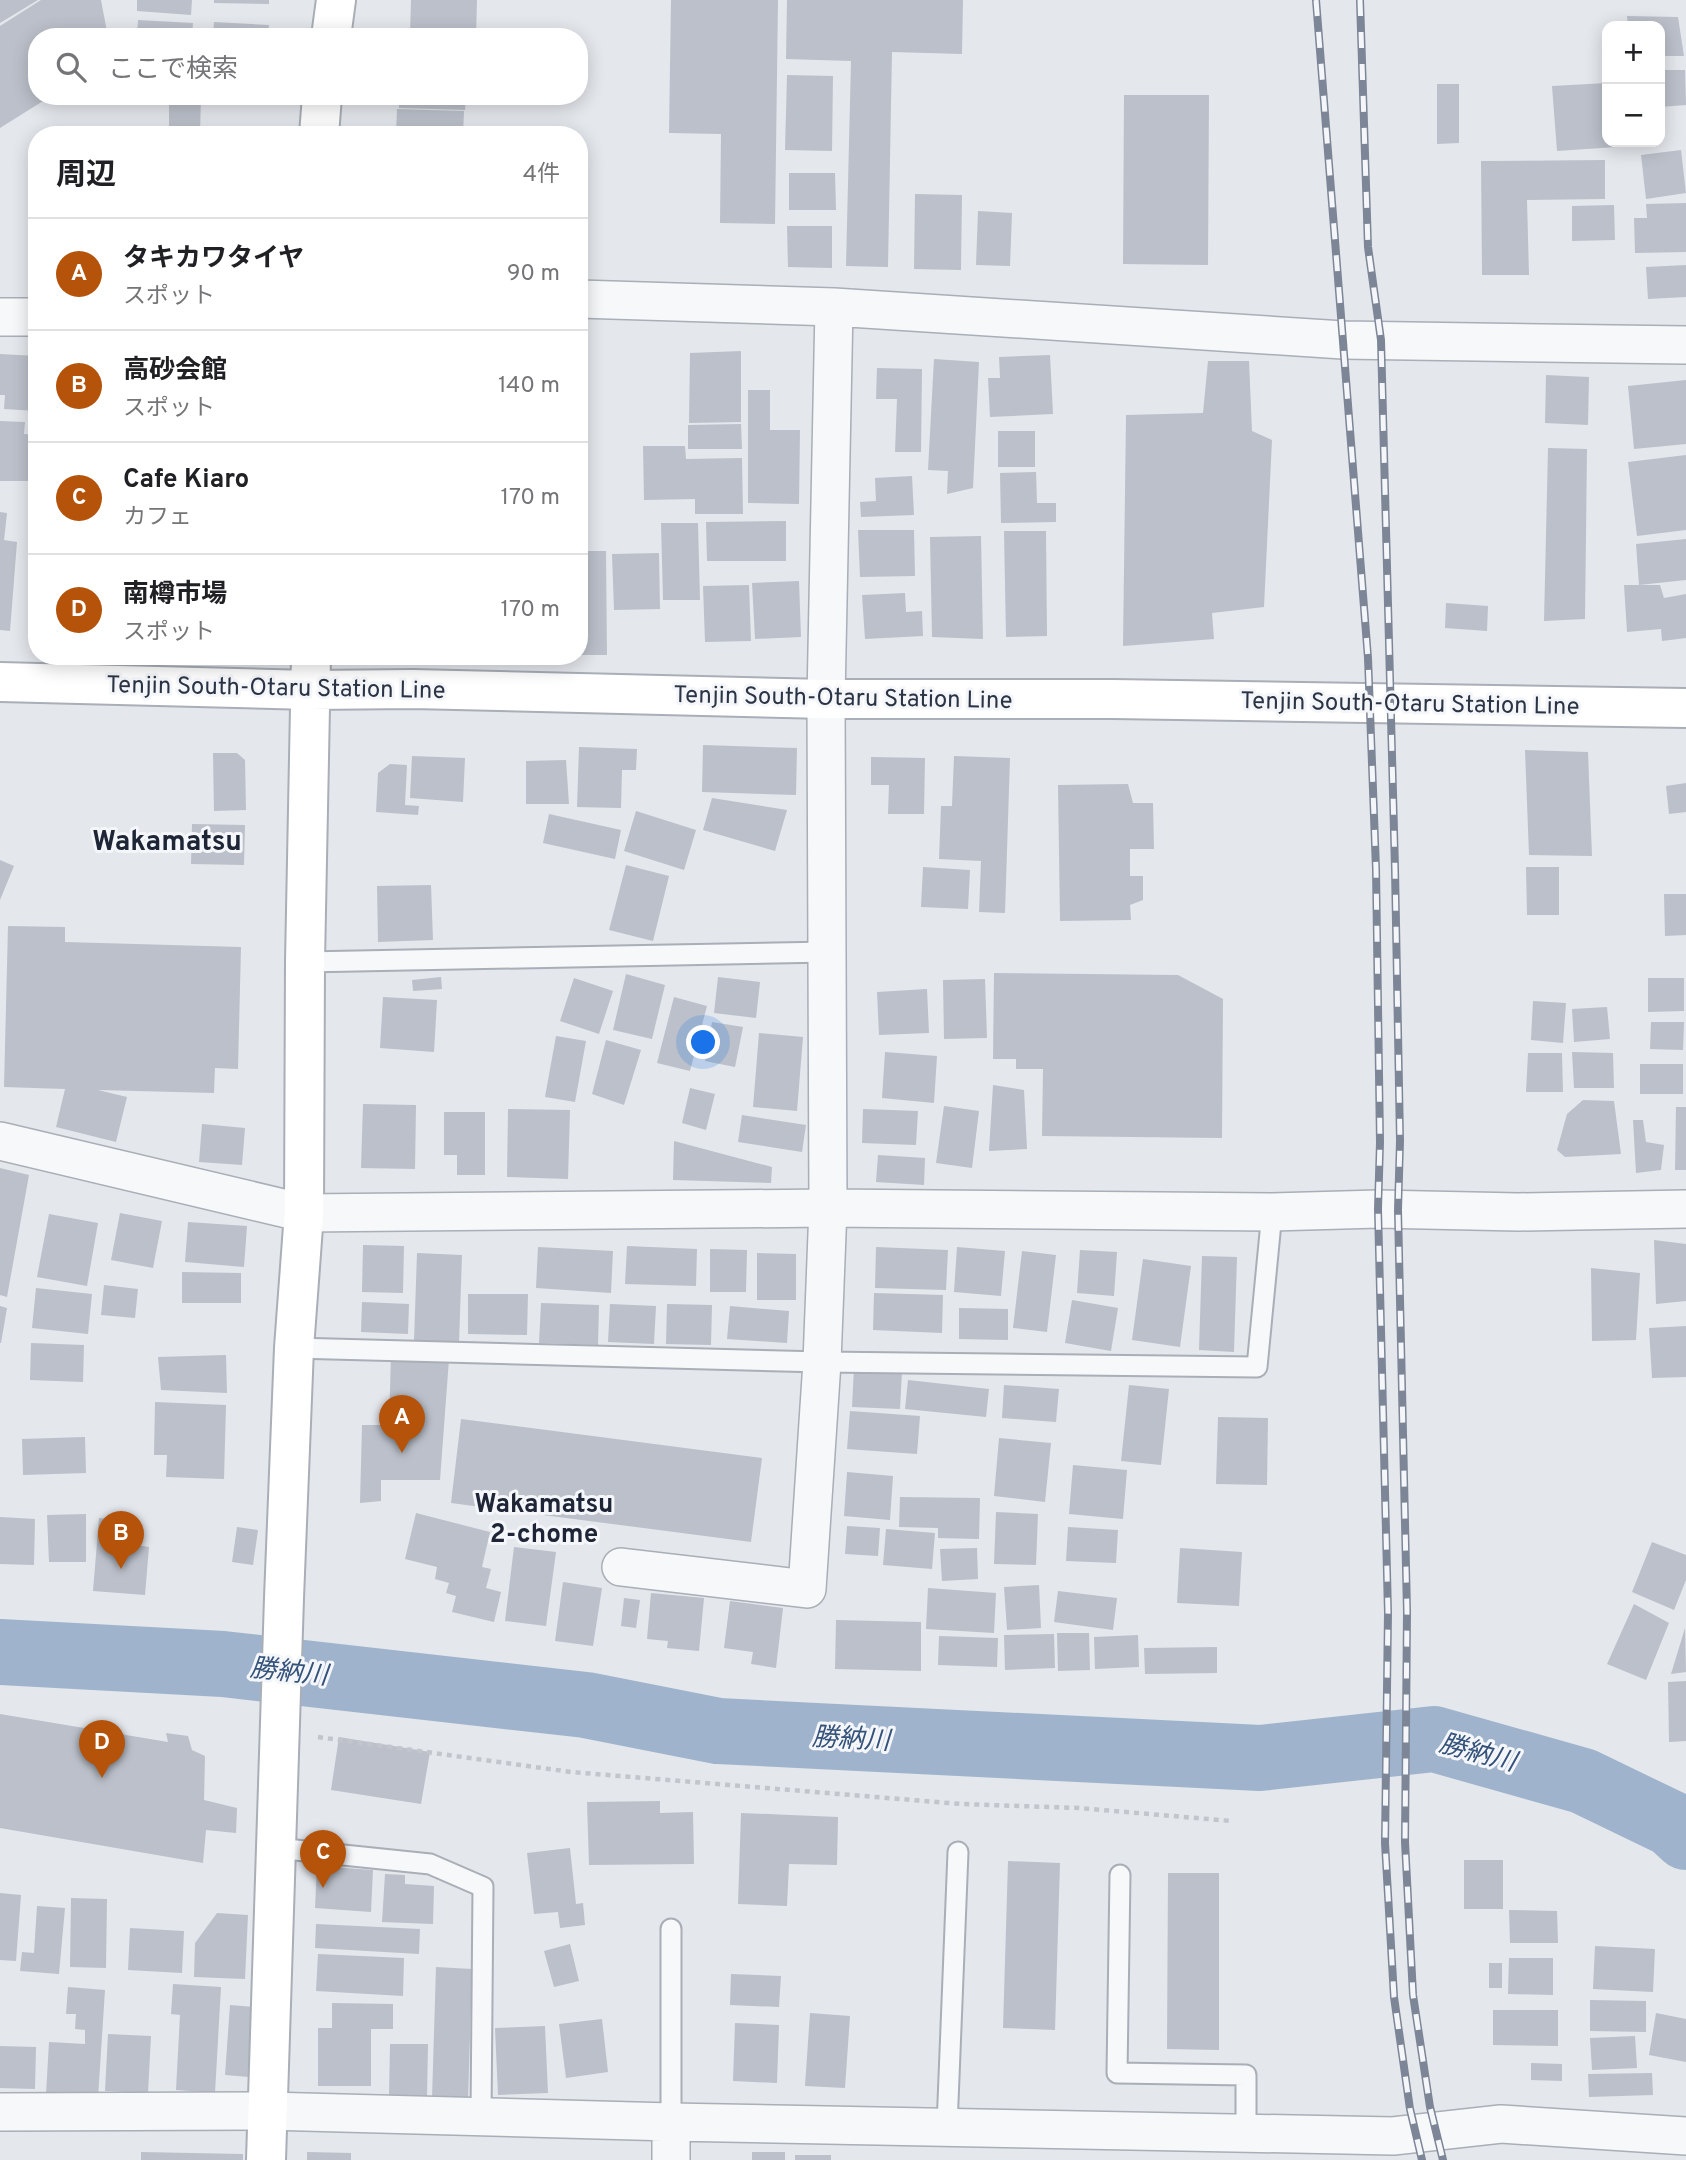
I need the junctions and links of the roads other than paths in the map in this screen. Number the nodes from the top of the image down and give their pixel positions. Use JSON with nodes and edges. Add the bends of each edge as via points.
{"nodes":[{"id":1,"x":336,"y":0,"type":"edge"},
{"id":2,"x":332,"y":28,"type":"edge"},
{"id":3,"x":321,"y":105,"type":"edge"},
{"id":4,"x":320,"y":126,"type":"edge"},
{"id":5,"x":588,"y":299,"type":"edge"},
{"id":6,"x":834,"y":307,"type":"junction"},
{"id":7,"x":0,"y":317,"type":"edge"},
{"id":8,"x":28,"y":317,"type":"edge"},
{"id":9,"x":1686,"y":345,"type":"edge"},
{"id":10,"x":311,"y":673,"type":"edge"},
{"id":11,"x":0,"y":682,"type":"edge"},
{"id":12,"x":826,"y":699,"type":"junction"},
{"id":13,"x":1686,"y":708,"type":"edge"},
{"id":14,"x":829,"y":953,"type":"junction"},
{"id":15,"x":305,"y":962,"type":"junction"},
{"id":16,"x":0,"y":1141,"type":"edge"},
{"id":17,"x":828,"y":1208,"type":"junction"},
{"id":18,"x":1686,"y":1209,"type":"edge"},
{"id":19,"x":1272,"y":1212,"type":"junction"},
{"id":20,"x":304,"y":1213,"type":"junction"},
{"id":21,"x":294,"y":1348,"type":"junction"},
{"id":22,"x":822,"y":1362,"type":"junction"},
{"id":23,"x":621,"y":1567,"type":"dead end"},
{"id":24,"x":276,"y":1848,"type":"junction"},
{"id":25,"x":958,"y":1852,"type":"dead end"},
{"id":26,"x":1120,"y":1875,"type":"dead end"},
{"id":27,"x":671,"y":1929,"type":"dead end"},
{"id":28,"x":267,"y":2111,"type":"junction"},
{"id":29,"x":0,"y":2112,"type":"edge"},
{"id":30,"x":481,"y":2117,"type":"junction"},
{"id":31,"x":671,"y":2122,"type":"junction"},
{"id":32,"x":947,"y":2127,"type":"junction"},
{"id":33,"x":1245,"y":2133,"type":"junction"},
{"id":34,"x":1686,"y":2136,"type":"edge"},
{"id":35,"x":266,"y":2160,"type":"edge"},
{"id":36,"x":671,"y":2160,"type":"edge"}],
"edges":[{"from":1,"to":2,"type":"main road"},
{"from":3,"to":4,"type":"main road"},
{"from":5,"to":6,"type":"street"},
{"from":6,"to":9,"type":"street","via":[[1343,340]]},
{"from":6,"to":12,"type":"street"},
{"from":7,"to":8,"type":"street"},
{"from":10,"to":11,"type":"main road","name":"Tenjin South-Otaru Station Line"},
{"from":10,"to":12,"type":"main road","name":"Tenjin South-Otaru Station Line","via":[[413,689]]},
{"from":10,"to":15,"type":"main road"},
{"from":12,"to":13,"type":"main road","name":"Tenjin South-Otaru Station Line"},
{"from":12,"to":14,"type":"street"},
{"from":14,"to":15,"type":"lane"},
{"from":14,"to":17,"type":"street"},
{"from":15,"to":20,"type":"main road"},
{"from":16,"to":20,"type":"street"},
{"from":17,"to":19,"type":"street"},
{"from":17,"to":20,"type":"street"},
{"from":17,"to":22,"type":"street"},
{"from":18,"to":19,"type":"street"},
{"from":19,"to":22,"type":"lane","via":[[1257,1367]]},
{"from":20,"to":21,"type":"main road"},
{"from":21,"to":22,"type":"lane"},
{"from":21,"to":24,"type":"main road"},
{"from":22,"to":23,"type":"street","via":[[807,1589]]},
{"from":24,"to":28,"type":"main road"},
{"from":24,"to":30,"type":"lane","via":[[430,1864],[483,1887]]},
{"from":25,"to":32,"type":"lane"},
{"from":26,"to":33,"type":"lane","via":[[1117,2073],[1246,2075]]},
{"from":27,"to":31,"type":"lane"},
{"from":28,"to":29,"type":"street"},
{"from":28,"to":30,"type":"street"},
{"from":28,"to":35,"type":"main road"},
{"from":30,"to":31,"type":"street"},
{"from":31,"to":32,"type":"street"},
{"from":31,"to":36,"type":"street"},
{"from":32,"to":33,"type":"street"},
{"from":33,"to":34,"type":"street","via":[[1393,2136],[1501,2124]]}]}
